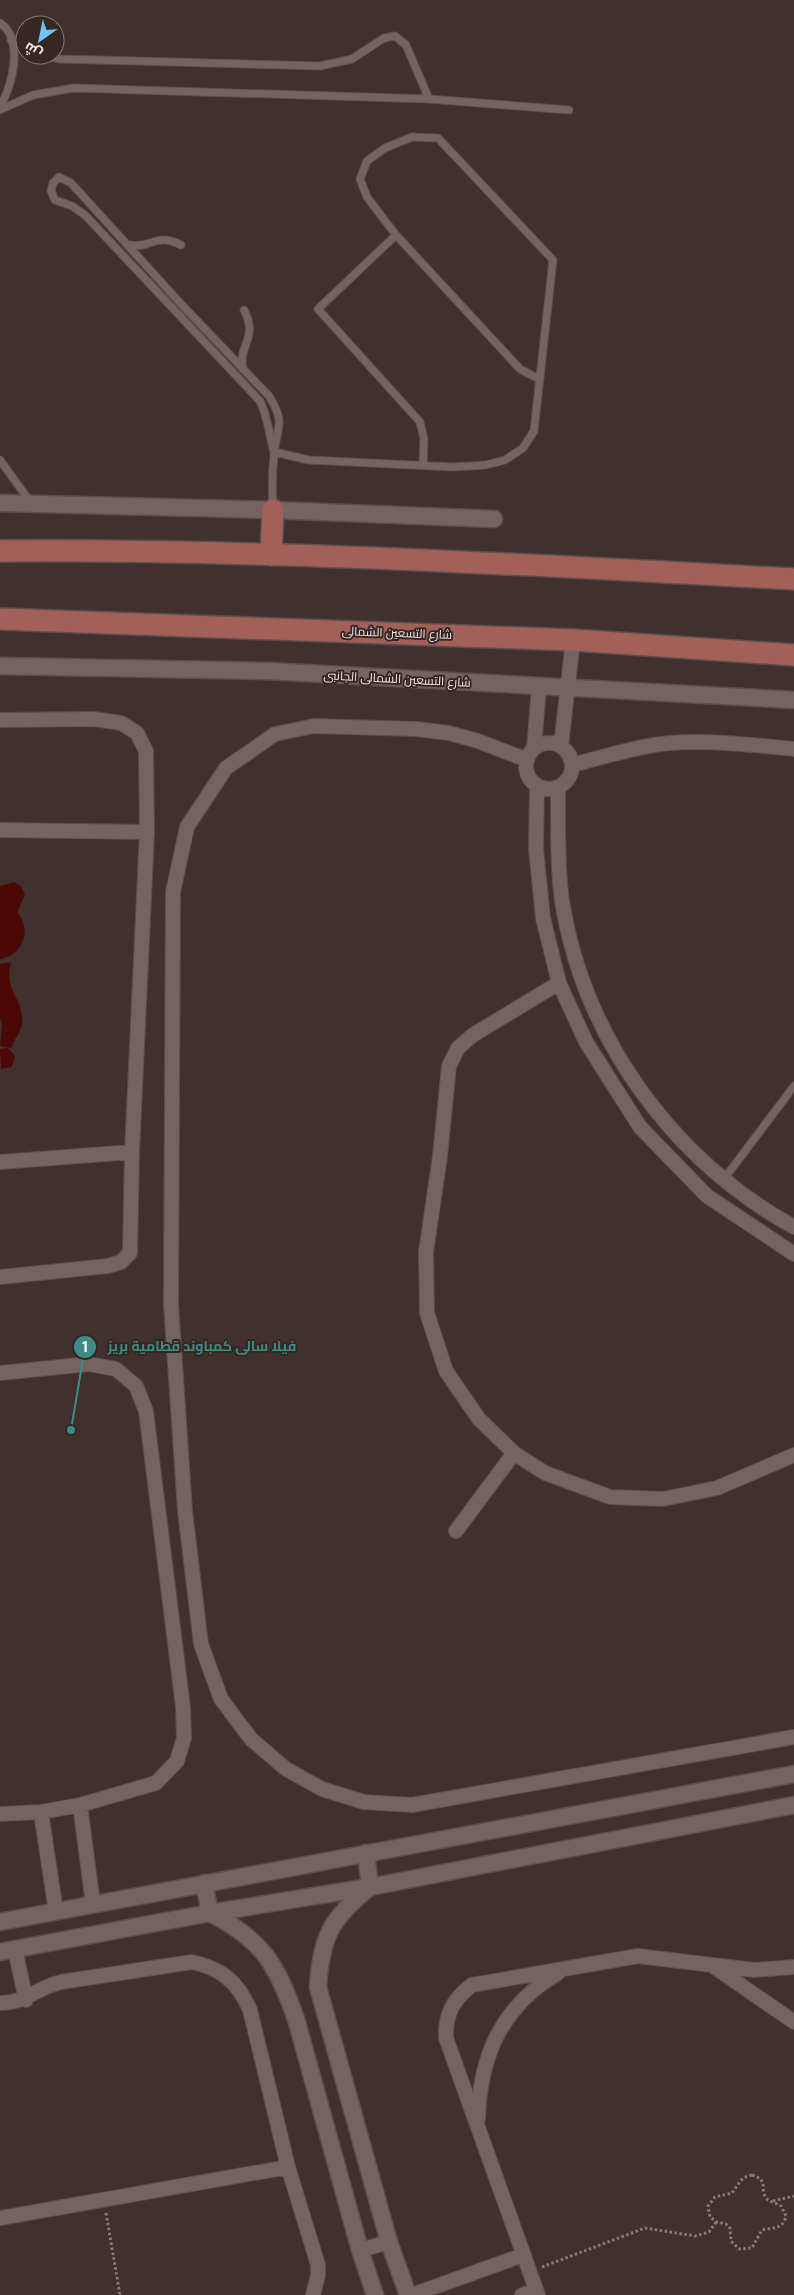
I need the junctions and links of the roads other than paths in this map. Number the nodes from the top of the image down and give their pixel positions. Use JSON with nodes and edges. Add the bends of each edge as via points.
{"nodes":[{"id":1,"x":0,"y":23,"type":"edge"},
{"id":2,"x":11,"y":40,"type":"junction"},
{"id":3,"x":15,"y":42,"type":"edge"},
{"id":4,"x":65,"y":59,"type":"edge"},
{"id":5,"x":429,"y":99,"type":"junction"},
{"id":6,"x":0,"y":106,"type":"edge"},
{"id":7,"x":0,"y":110,"type":"edge"},
{"id":8,"x":569,"y":110,"type":"dead end"},
{"id":9,"x":396,"y":235,"type":"junction"},
{"id":10,"x":129,"y":245,"type":"junction"},
{"id":11,"x":182,"y":245,"type":"dead end"},
{"id":12,"x":244,"y":310,"type":"dead end"},
{"id":13,"x":243,"y":369,"type":"junction"},
{"id":14,"x":540,"y":380,"type":"junction"},
{"id":15,"x":274,"y":452,"type":"junction"},
{"id":16,"x":0,"y":460,"type":"edge"},
{"id":17,"x":423,"y":465,"type":"junction"},
{"id":18,"x":0,"y":503,"type":"edge"},
{"id":19,"x":32,"y":503,"type":"junction"},
{"id":20,"x":273,"y":510,"type":"junction"},
{"id":21,"x":494,"y":519,"type":"dead end"},
{"id":22,"x":0,"y":551,"type":"edge"},
{"id":23,"x":270,"y":555,"type":"junction"},
{"id":24,"x":794,"y":579,"type":"edge"},
{"id":25,"x":0,"y":619,"type":"edge"},
{"id":26,"x":573,"y":640,"type":"junction"},
{"id":27,"x":794,"y":655,"type":"edge"},
{"id":28,"x":0,"y":666,"type":"edge"},
{"id":29,"x":539,"y":687,"type":"junction"},
{"id":30,"x":569,"y":687,"type":"junction"},
{"id":31,"x":794,"y":700,"type":"edge"},
{"id":32,"x":0,"y":720,"type":"edge"},
{"id":33,"x":562,"y":746,"type":"junction"},
{"id":34,"x":794,"y":748,"type":"edge"},
{"id":35,"x":531,"y":754,"type":"junction"},
{"id":36,"x":572,"y":765,"type":"junction"},
{"id":37,"x":537,"y":785,"type":"junction"},
{"id":38,"x":558,"y":788,"type":"junction"},
{"id":39,"x":0,"y":830,"type":"edge"},
{"id":40,"x":147,"y":832,"type":"junction"},
{"id":41,"x":558,"y":983,"type":"junction"},
{"id":42,"x":794,"y":1086,"type":"edge"},
{"id":43,"x":132,"y":1152,"type":"junction"},
{"id":44,"x":0,"y":1162,"type":"edge"},
{"id":45,"x":724,"y":1179,"type":"junction"},
{"id":46,"x":794,"y":1227,"type":"edge"},
{"id":47,"x":794,"y":1254,"type":"edge"},
{"id":48,"x":0,"y":1277,"type":"edge"},
{"id":49,"x":0,"y":1373,"type":"edge"},
{"id":50,"x":514,"y":1453,"type":"junction"},
{"id":51,"x":794,"y":1455,"type":"edge"},
{"id":52,"x":456,"y":1531,"type":"dead end"},
{"id":53,"x":794,"y":1738,"type":"edge"},
{"id":54,"x":794,"y":1774,"type":"edge"},
{"id":55,"x":80,"y":1805,"type":"junction"},
{"id":56,"x":794,"y":1805,"type":"edge"},
{"id":57,"x":41,"y":1812,"type":"junction"},
{"id":58,"x":0,"y":1814,"type":"edge"},
{"id":59,"x":366,"y":1853,"type":"junction"},
{"id":60,"x":204,"y":1884,"type":"junction"},
{"id":61,"x":370,"y":1887,"type":"junction"},
{"id":62,"x":93,"y":1904,"type":"junction"},
{"id":63,"x":56,"y":1912,"type":"junction"},
{"id":64,"x":210,"y":1913,"type":"junction"},
{"id":65,"x":0,"y":1922,"type":"edge"},
{"id":66,"x":7,"y":1951,"type":"edge"},
{"id":67,"x":713,"y":1966,"type":"junction"},
{"id":68,"x":794,"y":1967,"type":"edge"},
{"id":69,"x":564,"y":1969,"type":"junction"},
{"id":70,"x":26,"y":2000,"type":"junction"},
{"id":71,"x":0,"y":2003,"type":"edge"},
{"id":72,"x":794,"y":2022,"type":"edge"},
{"id":73,"x":477,"y":2127,"type":"junction"},
{"id":74,"x":288,"y":2167,"type":"junction"},
{"id":75,"x":0,"y":2218,"type":"edge"},
{"id":76,"x":390,"y":2242,"type":"junction"},
{"id":77,"x":360,"y":2250,"type":"junction"},
{"id":78,"x":523,"y":2255,"type":"junction"},
{"id":79,"x":537,"y":2292,"type":"edge"},
{"id":80,"x":313,"y":2295,"type":"edge"},
{"id":81,"x":375,"y":2295,"type":"edge"},
{"id":82,"x":408,"y":2295,"type":"edge"},
{"id":83,"x":412,"y":2295,"type":"edge"},
{"id":84,"x":522,"y":2295,"type":"edge"}],
"edges":[{"from":1,"to":2,"type":"lane","via":[[8,29]]},
{"from":2,"to":3,"type":"lane"},
{"from":2,"to":6,"type":"lane","via":[[12,76]]},
{"from":4,"to":5,"type":"lane","via":[[320,66],[347,61],[384,38],[395,36],[406,45]]},
{"from":5,"to":7,"type":"lane","via":[[74,88],[34,96]]},
{"from":5,"to":8,"type":"lane"},
{"from":9,"to":14,"type":"lane","via":[[520,369]]},
{"from":9,"to":14,"type":"lane","via":[[367,197],[360,179],[367,161],[385,148],[412,137],[438,138],[553,260]]},
{"from":9,"to":17,"type":"lane","via":[[318,309],[420,422],[424,439]]},
{"from":10,"to":11,"type":"lane","via":[[139,247],[162,238]]},
{"from":10,"to":13,"type":"lane"},
{"from":10,"to":15,"type":"lane","via":[[71,183],[59,177],[53,183],[50,191],[55,200],[85,215],[260,402]]},
{"from":12,"to":13,"type":"lane","via":[[251,331],[242,354]]},
{"from":13,"to":15,"type":"lane","via":[[278,410],[280,429]]},
{"from":14,"to":17,"type":"lane","via":[[534,431],[523,448],[505,460],[486,464]]},
{"from":15,"to":17,"type":"lane","via":[[309,460]]},
{"from":15,"to":20,"type":"lane"},
{"from":16,"to":19,"type":"lane"},
{"from":18,"to":19,"type":"street"},
{"from":19,"to":20,"type":"street"},
{"from":20,"to":21,"type":"street"},
{"from":20,"to":23,"type":"main road"},
{"from":22,"to":23,"type":"main road"},
{"from":23,"to":24,"type":"main road"},
{"from":25,"to":26,"type":"main road","name":"شارع التسعين الشمالى"},
{"from":26,"to":27,"type":"main road","name":"شارع التسعين الشمالى"},
{"from":26,"to":30,"type":"street"},
{"from":28,"to":29,"type":"street","name":"شارع التسعين الشمالى الجانبى","via":[[268,671]]},
{"from":29,"to":30,"type":"street","name":"شارع التسعين الشمالى الجانبى"},
{"from":29,"to":35,"type":"street"},
{"from":30,"to":31,"type":"street","name":"شارع التسعين الشمالى الجانبى"},
{"from":30,"to":33,"type":"street"},
{"from":32,"to":40,"type":"street","via":[[94,719],[121,723],[137,733],[146,751]]},
{"from":33,"to":35,"type":"street","via":[[548,743]]},
{"from":33,"to":36,"type":"street"},
{"from":34,"to":36,"type":"street","via":[[670,744]]},
{"from":35,"to":37,"type":"street","via":[[528,774]]},
{"from":35,"to":53,"type":"street","via":[[450,733],[416,729],[314,726],[275,734],[226,768],[187,827],[173,892],[171,1304],[185,1511],[201,1644],[221,1699],[251,1739],[286,1769],[322,1788],[364,1802],[412,1804]]},
{"from":36,"to":38,"type":"street","via":[[568,778]]},
{"from":37,"to":38,"type":"street"},
{"from":37,"to":41,"type":"street","via":[[536,848],[543,918]]},
{"from":38,"to":45,"type":"street","via":[[562,901],[579,974],[616,1056],[662,1120]]},
{"from":39,"to":40,"type":"street"},
{"from":40,"to":43,"type":"street"},
{"from":41,"to":47,"type":"street","via":[[586,1042],[640,1126],[707,1196]]},
{"from":41,"to":50,"type":"street","via":[[473,1035],[458,1048],[450,1066],[426,1252],[427,1313],[446,1371],[479,1419]]},
{"from":42,"to":45,"type":"lane"},
{"from":43,"to":44,"type":"street"},
{"from":43,"to":48,"type":"street","via":[[130,1253],[121,1262]]},
{"from":45,"to":46,"type":"street","via":[[764,1210]]},
{"from":49,"to":55,"type":"street","via":[[89,1364],[116,1369],[136,1386],[146,1411],[183,1707],[184,1738],[177,1761],[156,1782]]},
{"from":50,"to":51,"type":"street","via":[[545,1473],[610,1497],[663,1499],[717,1488]]},
{"from":50,"to":52,"type":"street"},
{"from":54,"to":59,"type":"street"},
{"from":55,"to":57,"type":"street"},
{"from":55,"to":62,"type":"street"},
{"from":56,"to":61,"type":"street"},
{"from":57,"to":58,"type":"street"},
{"from":57,"to":63,"type":"street"},
{"from":59,"to":60,"type":"street"},
{"from":59,"to":61,"type":"street"},
{"from":60,"to":62,"type":"street"},
{"from":60,"to":64,"type":"street"},
{"from":61,"to":64,"type":"street"},
{"from":61,"to":76,"type":"street","via":[[347,1905],[330,1929],[320,1958],[318,1987]]},
{"from":62,"to":63,"type":"street"},
{"from":63,"to":65,"type":"street"},
{"from":64,"to":66,"type":"street"},
{"from":64,"to":77,"type":"street","via":[[257,1943],[274,1966],[286,1991]]},
{"from":66,"to":70,"type":"street"},
{"from":67,"to":68,"type":"street","via":[[754,1970]]},
{"from":67,"to":69,"type":"street","via":[[638,1956]]},
{"from":67,"to":72,"type":"street"},
{"from":69,"to":73,"type":"street","via":[[526,1996],[497,2034],[481,2079]]},
{"from":69,"to":73,"type":"street","via":[[472,1985],[454,2002],[448,2014],[446,2038]]},
{"from":70,"to":71,"type":"street"},
{"from":70,"to":74,"type":"street","via":[[42,1988],[60,1982],[192,1962],[222,1972],[244,1995],[250,2010]]},
{"from":73,"to":78,"type":"street"},
{"from":74,"to":75,"type":"street"},
{"from":74,"to":80,"type":"street","via":[[318,2264]]},
{"from":76,"to":77,"type":"street"},
{"from":76,"to":82,"type":"street"},
{"from":77,"to":81,"type":"street"},
{"from":78,"to":79,"type":"street"},
{"from":78,"to":83,"type":"street"},
{"from":79,"to":84,"type":"street"}]}
